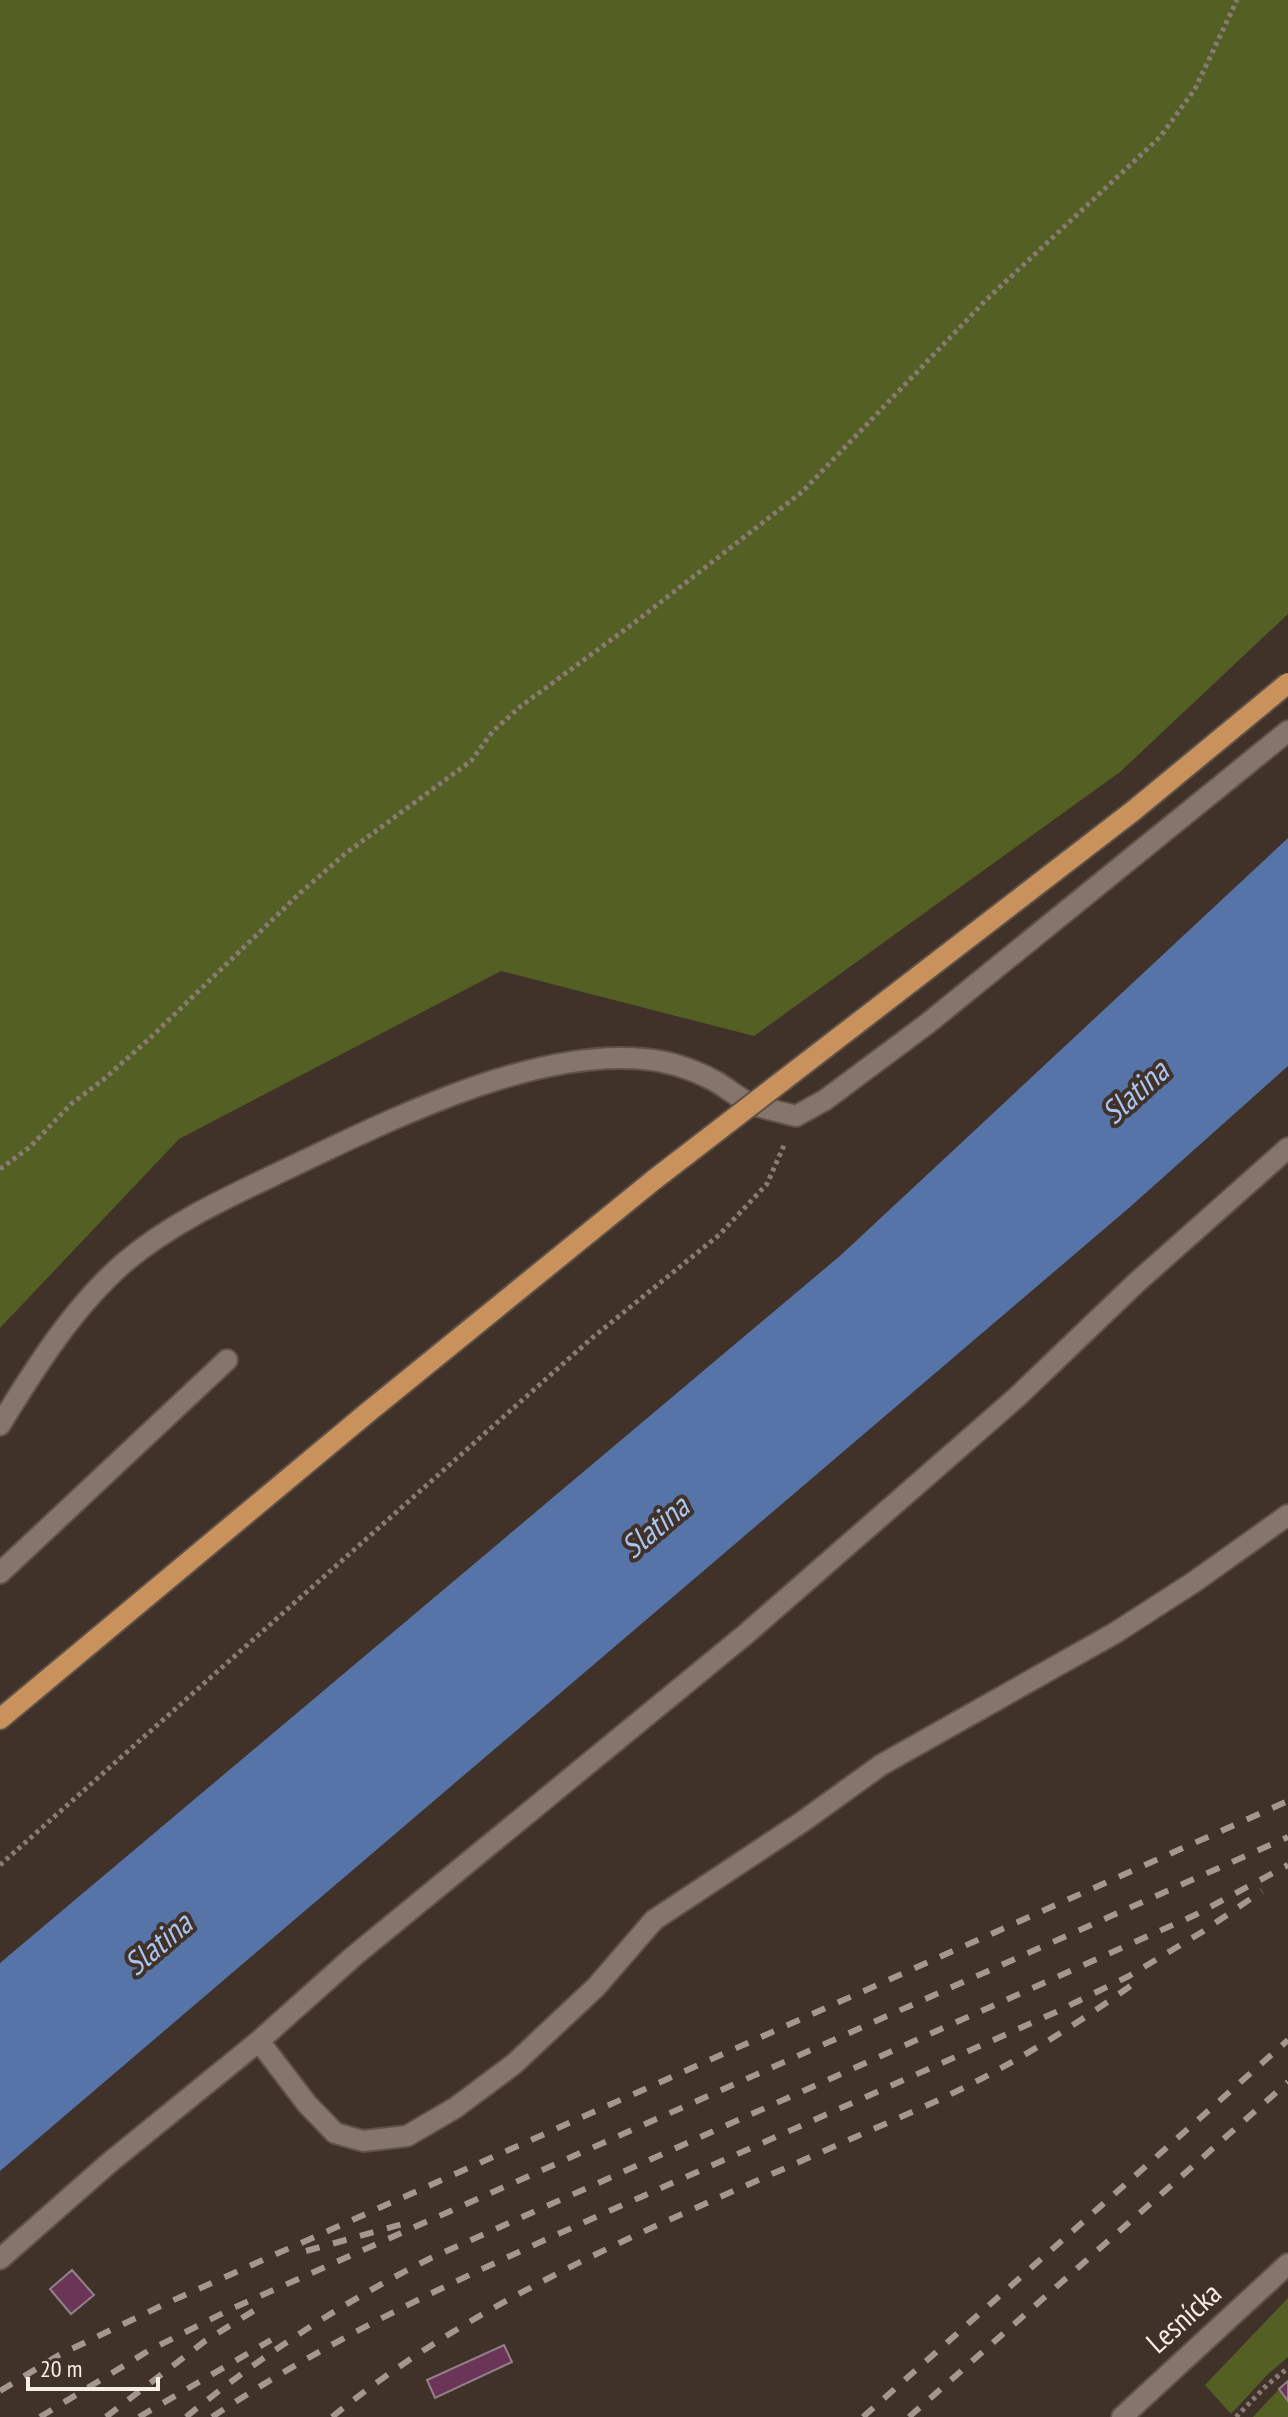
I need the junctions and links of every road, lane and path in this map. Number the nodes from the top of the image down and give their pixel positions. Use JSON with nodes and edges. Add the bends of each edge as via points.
{"nodes":[{"id":1,"x":1237,"y":0,"type":"edge"},
{"id":2,"x":1288,"y":683,"type":"edge"},
{"id":3,"x":1288,"y":731,"type":"edge"},
{"id":4,"x":796,"y":1116,"type":"junction"},
{"id":5,"x":1288,"y":1148,"type":"edge"},
{"id":6,"x":0,"y":1169,"type":"edge"},
{"id":7,"x":227,"y":1360,"type":"dead end"},
{"id":8,"x":0,"y":1425,"type":"edge"},
{"id":9,"x":1288,"y":1515,"type":"edge"},
{"id":10,"x":0,"y":1573,"type":"edge"},
{"id":11,"x":0,"y":1719,"type":"edge"},
{"id":12,"x":0,"y":1865,"type":"edge"},
{"id":13,"x":259,"y":2041,"type":"junction"},
{"id":14,"x":0,"y":2259,"type":"edge"},
{"id":15,"x":1288,"y":2264,"type":"edge"},
{"id":16,"x":1288,"y":2368,"type":"edge"},
{"id":17,"x":1122,"y":2417,"type":"edge"},
{"id":18,"x":1236,"y":2417,"type":"edge"}],
"edges":[{"from":1,"to":6,"type":"path","via":[[1195,89],[1160,137],[987,299],[802,492],[521,706],[471,761],[346,853],[149,1039]]},
{"from":2,"to":11,"type":"main road","bridge":true,"via":[[1109,830],[655,1179]]},
{"from":3,"to":4,"type":"street","via":[[927,1024]]},
{"from":4,"to":8,"type":"street","via":[[749,1103],[679,1066],[644,1059],[551,1066],[423,1108],[226,1198],[147,1245],[88,1299]]},
{"from":4,"to":12,"type":"path","via":[[767,1184],[719,1235],[592,1338]]},
{"from":5,"to":13,"type":"street","via":[[1017,1397],[746,1634],[354,1956]]},
{"from":7,"to":10,"type":"street"},
{"from":9,"to":13,"type":"street","via":[[1115,1633],[881,1765],[654,1920],[596,1987],[514,2064],[407,2136],[363,2141],[335,2133]]},
{"from":13,"to":14,"type":"street"},
{"from":15,"to":17,"type":"street","name":"Lesnícka"},
{"from":16,"to":18,"type":"path"}]}
